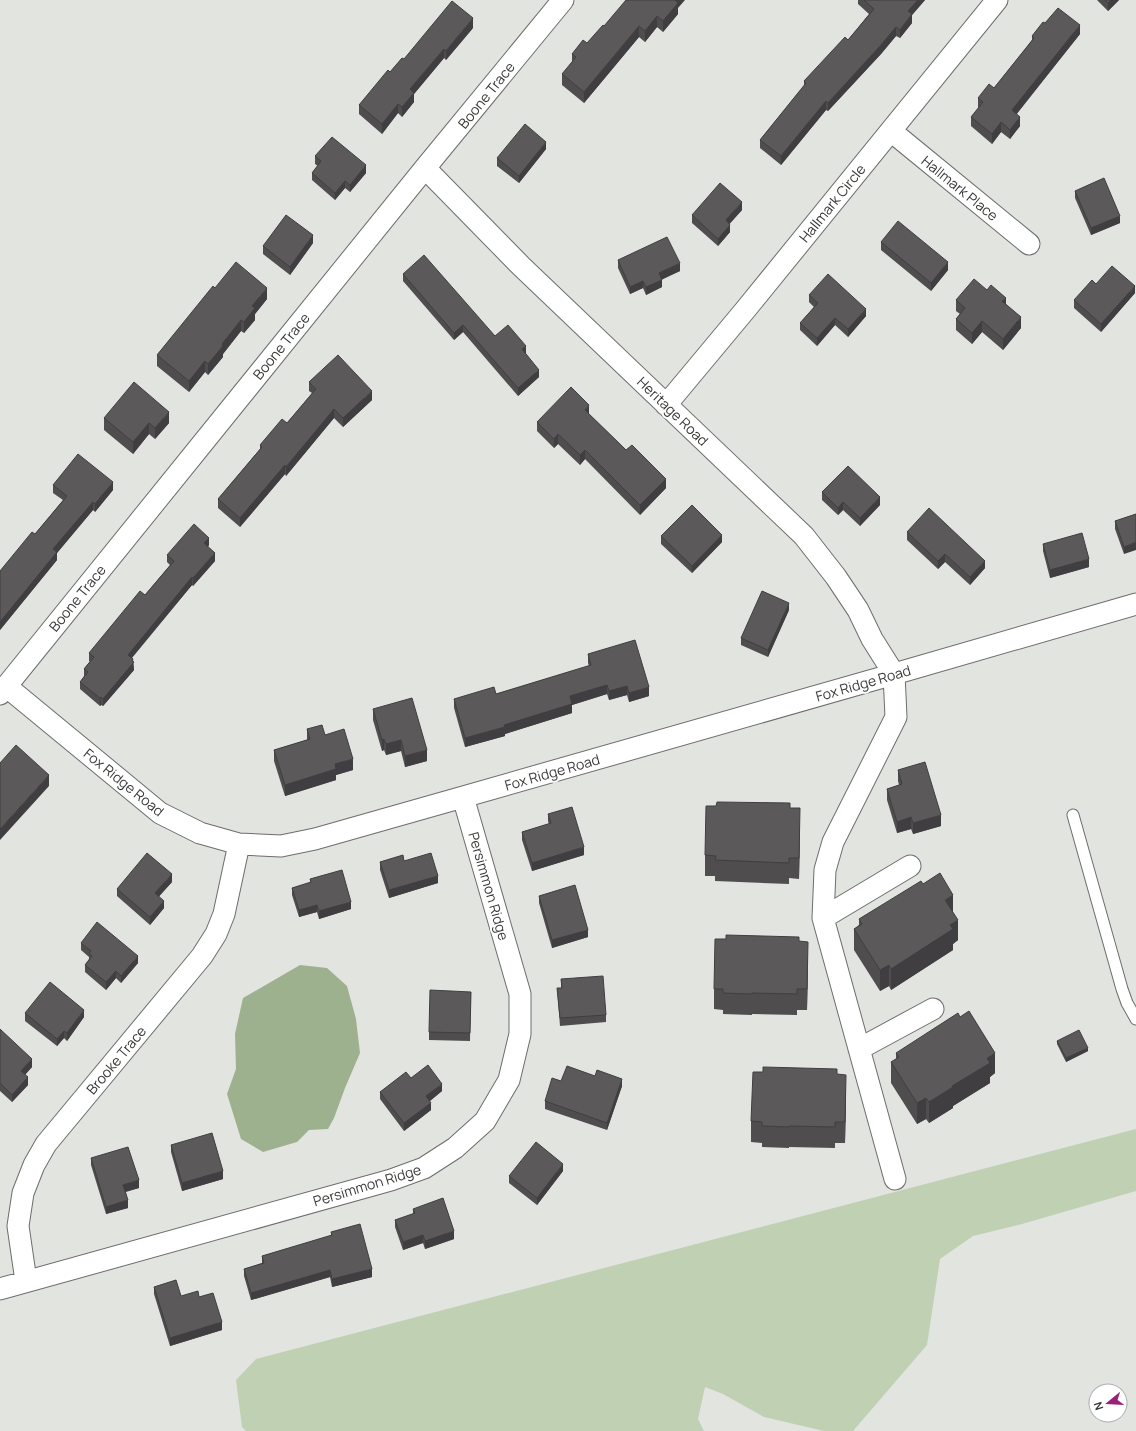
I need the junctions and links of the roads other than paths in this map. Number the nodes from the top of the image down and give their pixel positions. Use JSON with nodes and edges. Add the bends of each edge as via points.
{"nodes":[{"id":1,"x":563,"y":0,"type":"edge"},
{"id":2,"x":997,"y":0,"type":"edge"},
{"id":3,"x":891,"y":131,"type":"junction"},
{"id":4,"x":425,"y":168,"type":"junction"},
{"id":5,"x":1029,"y":244,"type":"dead end"},
{"id":6,"x":666,"y":405,"type":"junction"},
{"id":7,"x":1136,"y":604,"type":"edge"},
{"id":8,"x":894,"y":674,"type":"junction"},
{"id":9,"x":3,"y":690,"type":"edge"},
{"id":10,"x":463,"y":797,"type":"junction"},
{"id":11,"x":1073,"y":815,"type":"dead end"},
{"id":12,"x":239,"y":844,"type":"junction"},
{"id":13,"x":910,"y":866,"type":"dead end"},
{"id":14,"x":823,"y":918,"type":"junction"},
{"id":15,"x":933,"y":1009,"type":"dead end"},
{"id":16,"x":1136,"y":1020,"type":"edge"},
{"id":17,"x":859,"y":1049,"type":"junction"},
{"id":18,"x":895,"y":1178,"type":"dead end"},
{"id":19,"x":26,"y":1281,"type":"junction"},
{"id":20,"x":0,"y":1289,"type":"edge"}],
"edges":[{"from":1,"to":4,"type":"street","name":"Boone Trace"},
{"from":2,"to":3,"type":"street","name":"Hallmark Circle"},
{"from":3,"to":5,"type":"street","name":"Hallmark Place"},
{"from":3,"to":6,"type":"street","name":"Hallmark Circle"},
{"from":4,"to":6,"type":"street","name":"Heritage Road","via":[[521,266]]},
{"from":4,"to":9,"type":"street","name":"Boone Trace"},
{"from":6,"to":8,"type":"street","name":"Heritage Road","via":[[804,536],[858,610],[872,639]]},
{"from":7,"to":8,"type":"street","name":"Fox Ridge Road"},
{"from":8,"to":10,"type":"street","name":"Fox Ridge Road"},
{"from":8,"to":14,"type":"street","via":[[896,717],[833,842],[825,870]]},
{"from":9,"to":12,"type":"street","name":"Fox Ridge Road","via":[[160,814],[200,833]]},
{"from":10,"to":12,"type":"street","name":"Fox Ridge Road","via":[[281,846]]},
{"from":10,"to":19,"type":"street","name":"Persimmon Ridge","via":[[520,994],[520,1034],[509,1080],[485,1121],[456,1148],[424,1168],[391,1180]]},
{"from":11,"to":16,"type":"lane","via":[[1122,989]]},
{"from":12,"to":19,"type":"street","name":"Brooke Trace","via":[[224,914],[216,934],[202,956],[46,1144],[34,1165],[23,1193],[18,1226]]},
{"from":13,"to":14,"type":"street"},
{"from":14,"to":17,"type":"street"},
{"from":15,"to":17,"type":"street"},
{"from":17,"to":18,"type":"street"},
{"from":19,"to":20,"type":"street","name":"Persimmon Ridge"}]}
